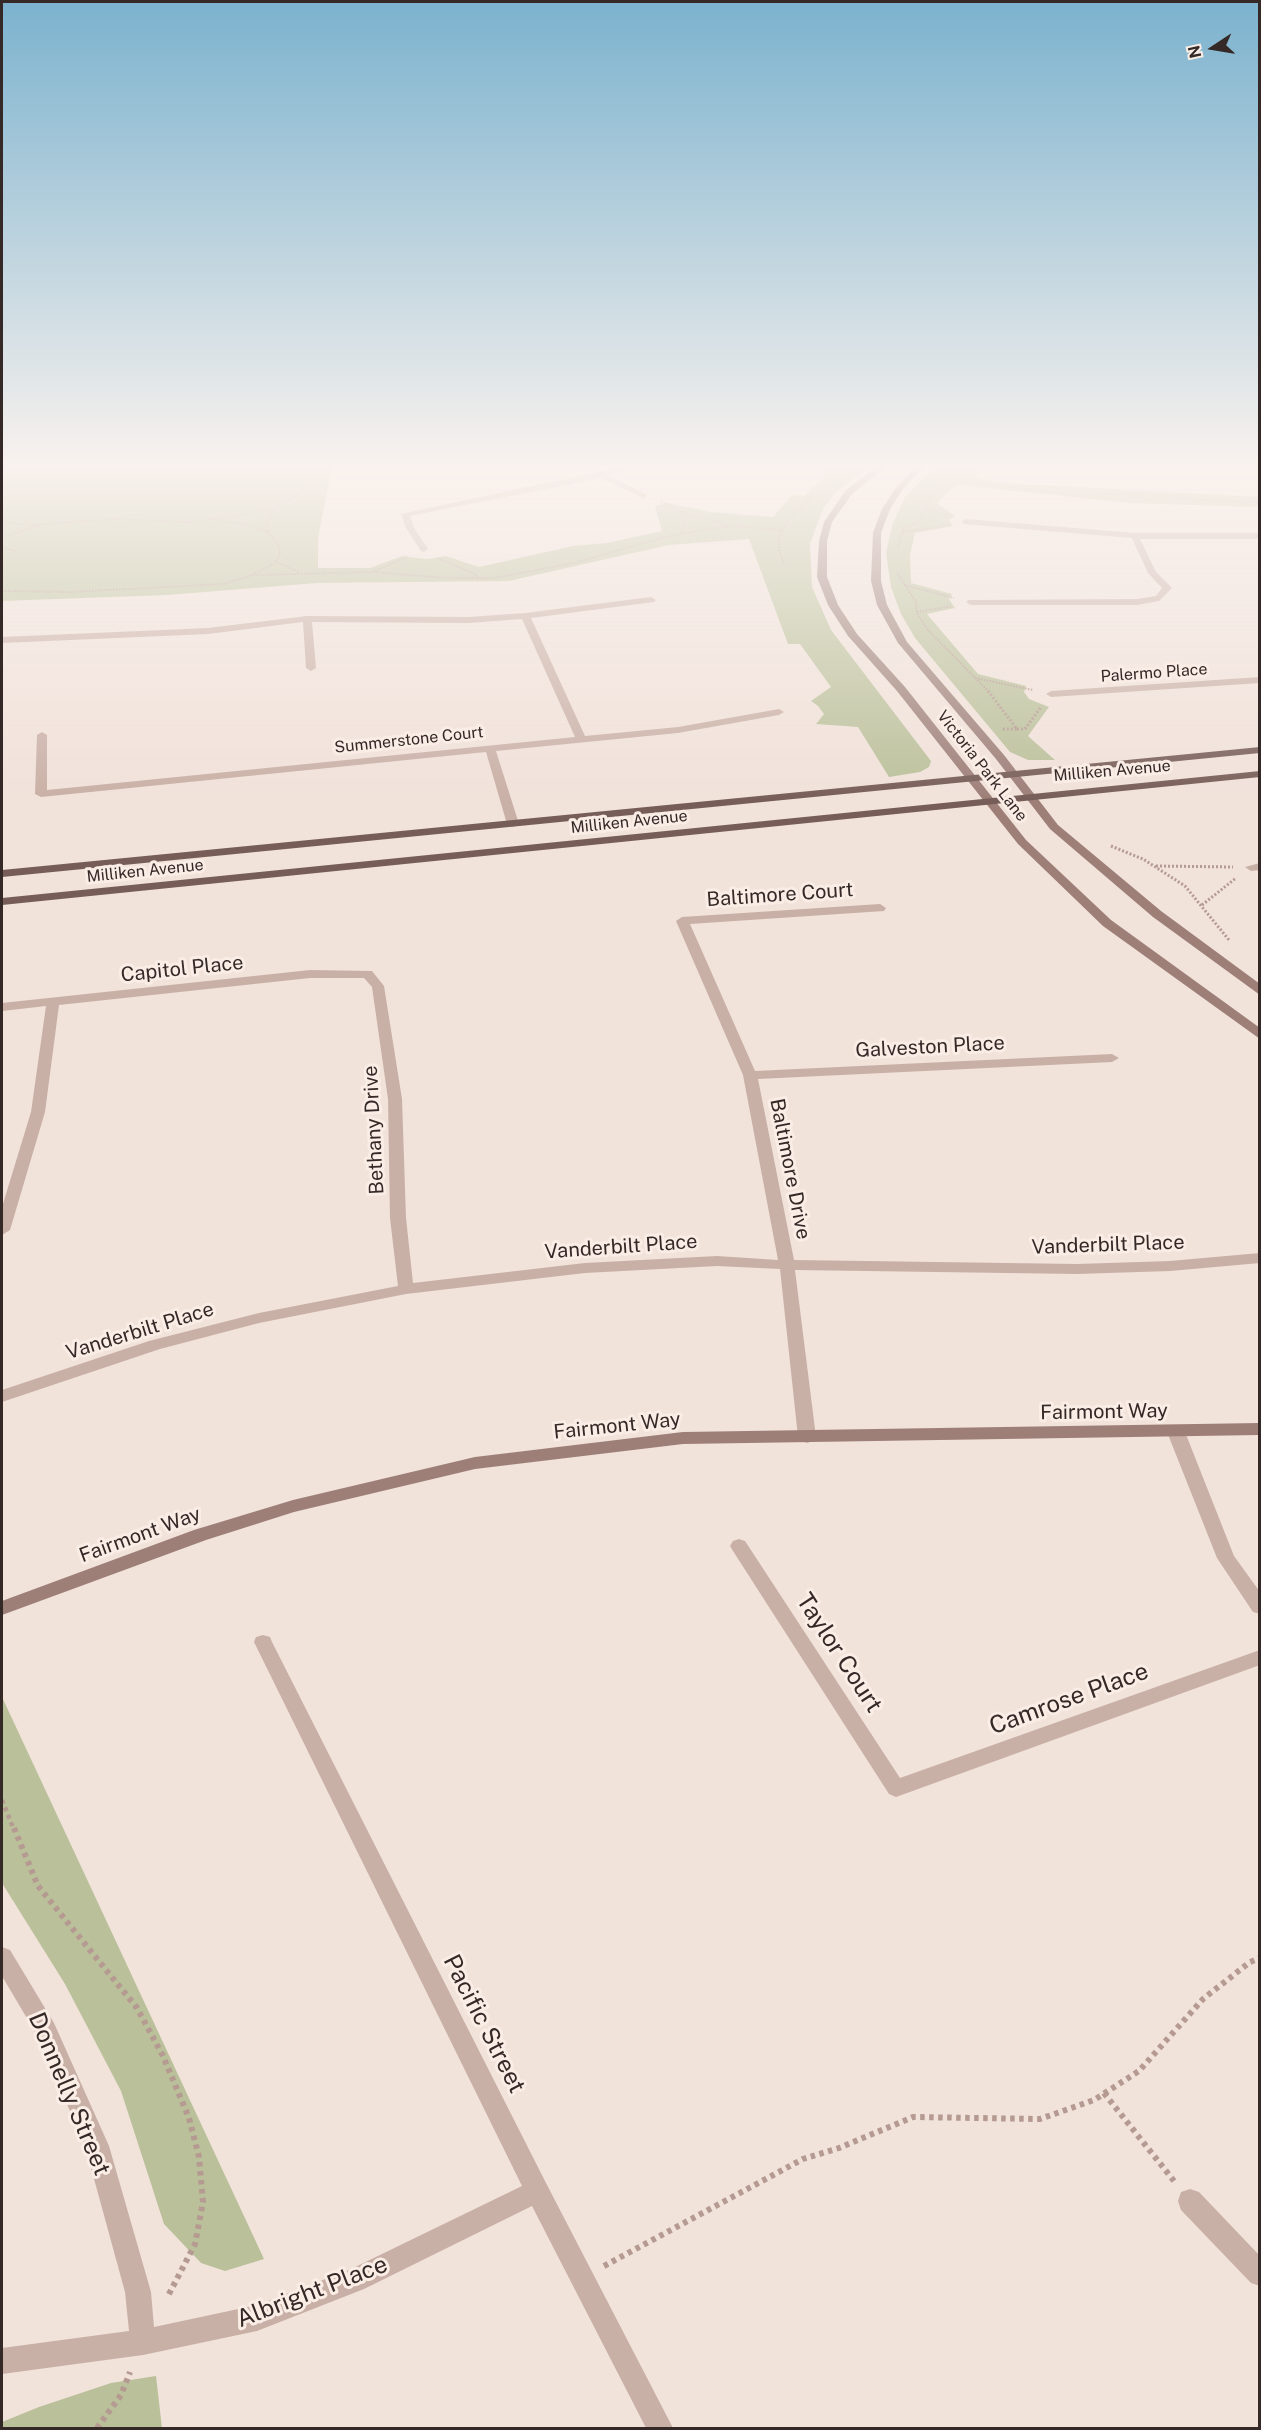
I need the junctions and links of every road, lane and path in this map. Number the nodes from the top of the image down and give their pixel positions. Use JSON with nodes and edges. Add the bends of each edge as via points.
{"nodes":[{"id":1,"x":251,"y":575,"type":"edge"},
{"id":2,"x":433,"y":575,"type":"edge"},
{"id":3,"x":476,"y":575,"type":"edge"},
{"id":4,"x":512,"y":575,"type":"edge"},
{"id":5,"x":822,"y":575,"type":"edge"},
{"id":6,"x":876,"y":575,"type":"edge"},
{"id":7,"x":899,"y":575,"type":"edge"},
{"id":8,"x":1154,"y":575,"type":"edge"},
{"id":9,"x":478,"y":578,"type":"junction"},
{"id":10,"x":904,"y":585,"type":"junction"},
{"id":11,"x":2,"y":591,"type":"edge"},
{"id":12,"x":651,"y":600,"type":"dead end"},
{"id":13,"x":971,"y":602,"type":"junction"},
{"id":14,"x":917,"y":612,"type":"junction"},
{"id":15,"x":525,"y":616,"type":"junction"},
{"id":16,"x":307,"y":619,"type":"junction"},
{"id":17,"x":2,"y":640,"type":"edge"},
{"id":18,"x":311,"y":668,"type":"dead end"},
{"id":19,"x":974,"y":677,"type":"junction"},
{"id":20,"x":1260,"y":680,"type":"edge"},
{"id":21,"x":1051,"y":694,"type":"junction"},
{"id":22,"x":779,"y":712,"type":"dead end"},
{"id":23,"x":1017,"y":729,"type":"junction"},
{"id":24,"x":42,"y":735,"type":"dead end"},
{"id":25,"x":1004,"y":738,"type":"dead end"},
{"id":26,"x":582,"y":740,"type":"junction"},
{"id":27,"x":490,"y":748,"type":"junction"},
{"id":28,"x":1260,"y":750,"type":"edge"},
{"id":29,"x":1012,"y":773,"type":"junction"},
{"id":30,"x":1260,"y":774,"type":"edge"},
{"id":31,"x":968,"y":777,"type":"junction"},
{"id":32,"x":1029,"y":796,"type":"junction"},
{"id":33,"x":987,"y":801,"type":"junction"},
{"id":34,"x":513,"y":824,"type":"junction"},
{"id":35,"x":1109,"y":845,"type":"dead end"},
{"id":36,"x":1155,"y":866,"type":"junction"},
{"id":37,"x":1256,"y":866,"type":"edge"},
{"id":38,"x":2,"y":874,"type":"edge"},
{"id":39,"x":2,"y":902,"type":"edge"},
{"id":40,"x":1202,"y":905,"type":"junction"},
{"id":41,"x":880,"y":908,"type":"dead end"},
{"id":42,"x":682,"y":921,"type":"joint"},
{"id":43,"x":1236,"y":946,"type":"dead end"},
{"id":44,"x":367,"y":975,"type":"joint"},
{"id":45,"x":1260,"y":991,"type":"edge"},
{"id":46,"x":52,"y":1002,"type":"junction"},
{"id":47,"x":2,"y":1007,"type":"edge"},
{"id":48,"x":1260,"y":1035,"type":"edge"},
{"id":49,"x":1112,"y":1058,"type":"dead end"},
{"id":50,"x":750,"y":1075,"type":"junction"},
{"id":51,"x":2,"y":1230,"type":"edge"},
{"id":52,"x":1260,"y":1258,"type":"edge"},
{"id":53,"x":787,"y":1265,"type":"junction"},
{"id":54,"x":406,"y":1289,"type":"junction"},
{"id":55,"x":2,"y":1396,"type":"edge"},
{"id":56,"x":1260,"y":1429,"type":"edge"},
{"id":57,"x":1176,"y":1432,"type":"junction"},
{"id":58,"x":807,"y":1437,"type":"junction"},
{"id":59,"x":739,"y":1546,"type":"dead end"},
{"id":60,"x":1260,"y":1607,"type":"edge"},
{"id":61,"x":2,"y":1608,"type":"edge"},
{"id":62,"x":262,"y":1642,"type":"dead end"},
{"id":63,"x":1260,"y":1658,"type":"edge"},
{"id":64,"x":896,"y":1788,"type":"joint"},
{"id":65,"x":2,"y":1800,"type":"edge"},
{"id":66,"x":2,"y":1957,"type":"edge"},
{"id":67,"x":1260,"y":1958,"type":"edge"},
{"id":68,"x":1104,"y":2093,"type":"junction"},
{"id":69,"x":537,"y":2191,"type":"junction"},
{"id":70,"x":1190,"y":2201,"type":"joint"},
{"id":71,"x":1260,"y":2274,"type":"edge"},
{"id":72,"x":581,"y":2276,"type":"junction"},
{"id":73,"x":164,"y":2303,"type":"dead end"},
{"id":74,"x":143,"y":2342,"type":"junction"},
{"id":75,"x":2,"y":2361,"type":"edge"},
{"id":76,"x":97,"y":2428,"type":"edge"},
{"id":77,"x":660,"y":2428,"type":"edge"}],
"edges":[{"from":1,"to":11,"type":"path","via":[[201,587]]},
{"from":2,"to":9,"type":"path"},
{"from":3,"to":9,"type":"path"},
{"from":4,"to":9,"type":"path"},
{"from":5,"to":31,"type":"street","name":"Victoria Park Lane","via":[[833,604],[853,636],[901,689]]},
{"from":6,"to":29,"type":"street","name":"Victoria Park Lane","via":[[880,597],[903,643]]},
{"from":7,"to":10,"type":"path"},
{"from":8,"to":13,"type":"street","via":[[1167,588],[1159,598],[1137,602]]},
{"from":10,"to":13,"type":"path"},
{"from":10,"to":14,"type":"path","via":[[916,602]]},
{"from":12,"to":15,"type":"street"},
{"from":13,"to":14,"type":"path"},
{"from":14,"to":19,"type":"path","via":[[944,649]]},
{"from":15,"to":16,"type":"street","via":[[468,620]]},
{"from":15,"to":26,"type":"street"},
{"from":16,"to":17,"type":"street","via":[[208,631]]},
{"from":16,"to":18,"type":"street"},
{"from":19,"to":21,"type":"path"},
{"from":19,"to":23,"type":"path","via":[[999,702]]},
{"from":20,"to":21,"type":"street","name":"Palermo Place"},
{"from":21,"to":23,"type":"path","via":[[1024,729]]},
{"from":22,"to":26,"type":"street","name":"Summerstone Court","via":[[678,730]]},
{"from":23,"to":25,"type":"path","via":[[996,729]]},
{"from":24,"to":27,"type":"street","name":"Summerstone Court","via":[[41,794]]},
{"from":26,"to":27,"type":"street","name":"Summerstone Court"},
{"from":27,"to":34,"type":"street"},
{"from":28,"to":29,"type":"main road","name":"Milliken Avenue"},
{"from":29,"to":31,"type":"main road","name":"Milliken Avenue"},
{"from":29,"to":32,"type":"street","name":"Victoria Park Lane"},
{"from":30,"to":32,"type":"main road","name":"Milliken Avenue"},
{"from":31,"to":33,"type":"street","name":"Victoria Park Lane"},
{"from":31,"to":34,"type":"main road","name":"Milliken Avenue"},
{"from":32,"to":33,"type":"main road","name":"Milliken Avenue"},
{"from":32,"to":45,"type":"street","name":"Victoria Park Lane","via":[[1054,828],[1100,868]]},
{"from":33,"to":39,"type":"main road","name":"Milliken Avenue"},
{"from":33,"to":48,"type":"street","name":"Victoria Park Lane","via":[[1022,842],[1107,923]]},
{"from":34,"to":38,"type":"main road","name":"Milliken Avenue"},
{"from":35,"to":36,"type":"path"},
{"from":36,"to":37,"type":"path"},
{"from":36,"to":40,"type":"path","via":[[1185,886]]},
{"from":37,"to":40,"type":"path"},
{"from":40,"to":43,"type":"path"},
{"from":41,"to":42,"type":"street","name":"Baltimore Court"},
{"from":42,"to":50,"type":"street","name":"Baltimore Drive"},
{"from":44,"to":46,"type":"street","name":"Capitol Place","via":[[310,974]]},
{"from":44,"to":54,"type":"street","name":"Bethany Drive","via":[[378,986],[395,1099],[398,1218]]},
{"from":46,"to":47,"type":"street","name":"Capitol Place"},
{"from":46,"to":51,"type":"street","via":[[38,1112]]},
{"from":49,"to":50,"type":"street","name":"Galveston Place"},
{"from":50,"to":53,"type":"street","name":"Baltimore Drive"},
{"from":52,"to":53,"type":"street","name":"Vanderbilt Place","via":[[1077,1269]]},
{"from":53,"to":54,"type":"street","name":"Vanderbilt Place","via":[[717,1261],[585,1268]]},
{"from":53,"to":58,"type":"street","name":"Baltimore Drive"},
{"from":54,"to":55,"type":"street","name":"Vanderbilt Place","via":[[259,1318],[155,1345]]},
{"from":56,"to":57,"type":"street","name":"Fairmont Way"},
{"from":57,"to":58,"type":"street","name":"Fairmont Way"},
{"from":57,"to":60,"type":"street","via":[[1226,1558]]},
{"from":58,"to":61,"type":"street","name":"Fairmont Way","via":[[683,1438],[475,1463],[293,1506],[200,1535]]},
{"from":59,"to":64,"type":"street","name":"Taylor Court"},
{"from":62,"to":69,"type":"street","name":"Pacific Street"},
{"from":63,"to":64,"type":"street","name":"Camrose Place"},
{"from":65,"to":73,"type":"path","via":[[38,1886],[137,2008],[189,2118],[199,2157],[203,2202],[195,2244]]},
{"from":66,"to":74,"type":"street","name":"Donnelly Street","via":[[46,2030],[97,2146],[138,2292]]},
{"from":67,"to":68,"type":"path","via":[[1203,1999],[1139,2071]]},
{"from":68,"to":70,"type":"path"},
{"from":68,"to":72,"type":"path","via":[[1040,2119],[913,2117],[803,2159],[628,2255]]},
{"from":69,"to":72,"type":"street","name":"Pacific Street"},
{"from":69,"to":74,"type":"street","name":"Albright Place","via":[[333,2288],[257,2318]]},
{"from":70,"to":71,"type":"street"},
{"from":72,"to":77,"type":"street","name":"Pacific Street"},
{"from":74,"to":75,"type":"street","name":"Albright Place"},
{"from":74,"to":76,"type":"path","via":[[121,2395]]}]}
